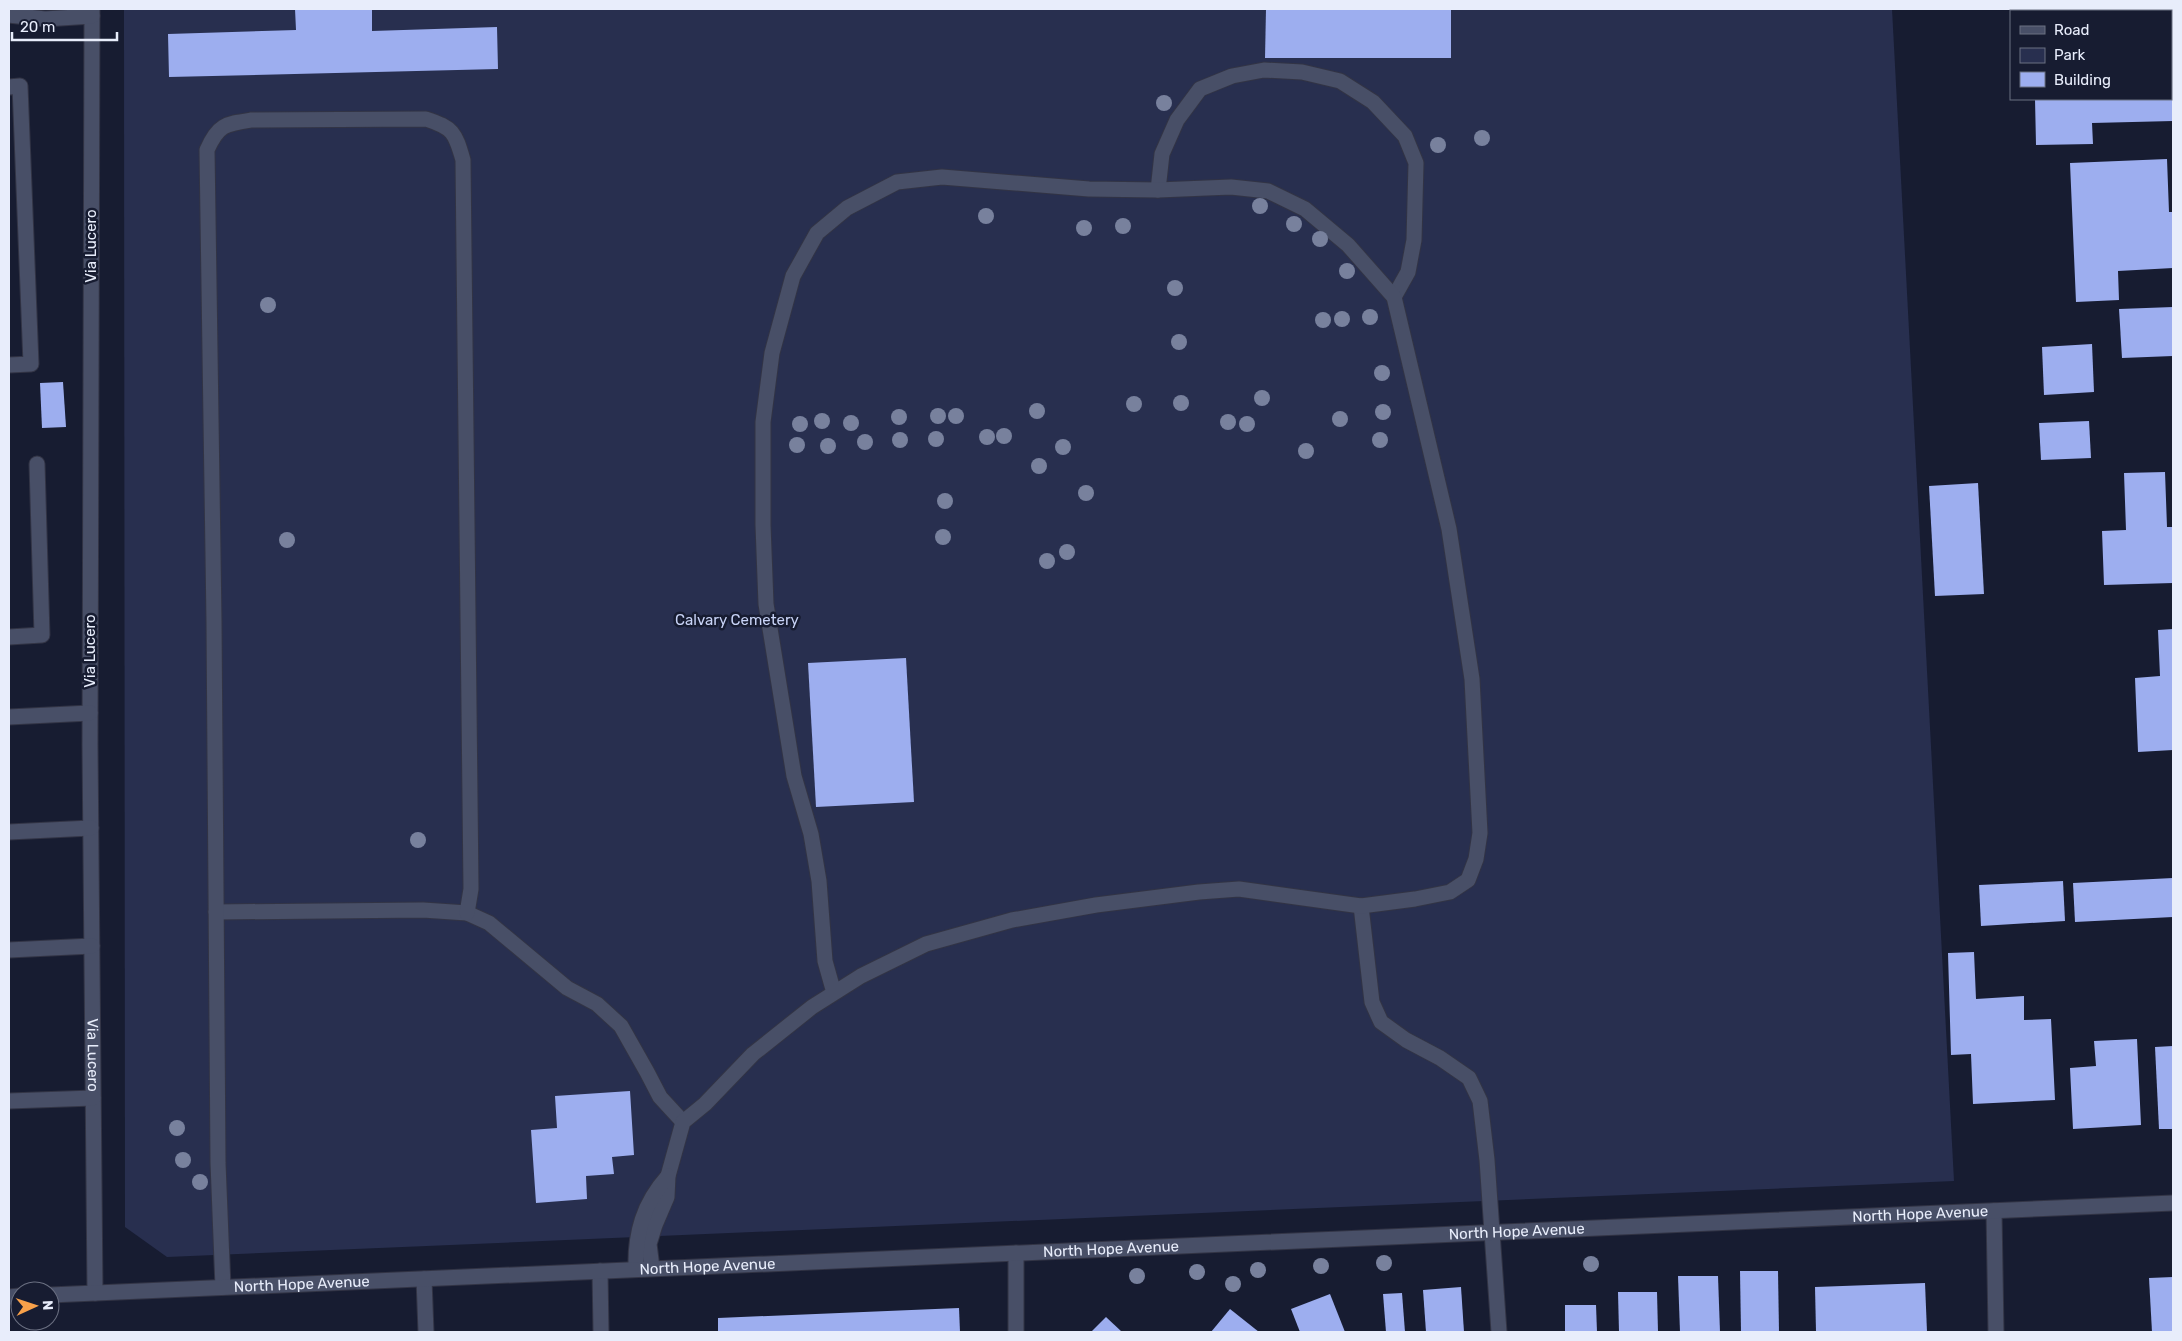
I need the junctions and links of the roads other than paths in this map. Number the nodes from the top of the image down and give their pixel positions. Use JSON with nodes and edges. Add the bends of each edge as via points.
{"nodes":[{"id":1,"x":92,"y":13,"type":"edge"},
{"id":2,"x":9,"y":15,"type":"edge"},
{"id":3,"x":9,"y":87,"type":"edge"},
{"id":4,"x":1158,"y":190,"type":"junction"},
{"id":5,"x":1394,"y":297,"type":"junction"},
{"id":6,"x":9,"y":365,"type":"edge"},
{"id":7,"x":37,"y":464,"type":"dead end"},
{"id":8,"x":9,"y":637,"type":"edge"},
{"id":9,"x":90,"y":713,"type":"junction"},
{"id":10,"x":9,"y":717,"type":"edge"},
{"id":11,"x":91,"y":828,"type":"junction"},
{"id":12,"x":9,"y":832,"type":"edge"},
{"id":13,"x":1361,"y":906,"type":"junction"},
{"id":14,"x":216,"y":912,"type":"junction"},
{"id":15,"x":467,"y":913,"type":"junction"},
{"id":16,"x":92,"y":946,"type":"junction"},
{"id":17,"x":9,"y":950,"type":"edge"},
{"id":18,"x":834,"y":993,"type":"junction"},
{"id":19,"x":93,"y":1098,"type":"junction"},
{"id":20,"x":9,"y":1101,"type":"edge"},
{"id":21,"x":683,"y":1122,"type":"junction"},
{"id":22,"x":668,"y":1176,"type":"junction"},
{"id":23,"x":2173,"y":1203,"type":"edge"},
{"id":24,"x":1994,"y":1211,"type":"junction"},
{"id":25,"x":1492,"y":1233,"type":"junction"},
{"id":26,"x":1016,"y":1253,"type":"junction"},
{"id":27,"x":652,"y":1268,"type":"junction"},
{"id":28,"x":636,"y":1269,"type":"junction"},
{"id":29,"x":600,"y":1271,"type":"junction"},
{"id":30,"x":424,"y":1278,"type":"junction"},
{"id":31,"x":223,"y":1287,"type":"junction"},
{"id":32,"x":95,"y":1293,"type":"junction"},
{"id":33,"x":60,"y":1295,"type":"edge"},
{"id":34,"x":426,"y":1332,"type":"edge"},
{"id":35,"x":601,"y":1332,"type":"edge"},
{"id":36,"x":1016,"y":1332,"type":"edge"},
{"id":37,"x":1499,"y":1332,"type":"edge"},
{"id":38,"x":1996,"y":1332,"type":"edge"}],
"edges":[{"from":1,"to":2,"type":"street","via":[[45,19]]},
{"from":1,"to":9,"type":"street","name":"Via Lucero"},
{"from":3,"to":6,"type":"street","via":[[20,86],[32,364]]},
{"from":4,"to":5,"type":"street","via":[[1231,187],[1268,191],[1305,209],[1341,239]]},
{"from":4,"to":5,"type":"street","via":[[1162,154],[1177,120],[1200,89],[1232,76],[1264,70],[1302,72],[1340,81],[1373,102],[1405,136],[1416,163],[1414,240],[1408,272]]},
{"from":4,"to":18,"type":"street","via":[[1089,189],[942,177],[897,182],[847,208],[816,233],[793,276],[772,353],[763,422],[766,604],[794,776],[812,834],[825,961]]},
{"from":5,"to":13,"type":"street","via":[[1449,529],[1472,679],[1480,833],[1476,859],[1468,880],[1450,892]]},
{"from":7,"to":8,"type":"street","via":[[42,635]]},
{"from":9,"to":10,"type":"street"},
{"from":9,"to":11,"type":"street","name":"Via Lucero"},
{"from":11,"to":12,"type":"street"},
{"from":11,"to":16,"type":"street","name":"Via Lucero"},
{"from":13,"to":18,"type":"street","via":[[1239,890],[1096,905],[1012,920],[926,944]]},
{"from":13,"to":25,"type":"street","via":[[1372,1002],[1381,1022],[1469,1078],[1480,1102]]},
{"from":14,"to":15,"type":"street","via":[[423,910]]},
{"from":14,"to":15,"type":"street","via":[[207,150],[215,132],[232,123],[251,120],[426,119],[445,125],[457,138],[463,160],[471,889]]},
{"from":14,"to":31,"type":"street","via":[[218,1163]]},
{"from":15,"to":21,"type":"street","via":[[489,924],[567,988],[597,1004],[621,1026],[660,1097]]},
{"from":16,"to":17,"type":"street"},
{"from":16,"to":19,"type":"street","name":"Via Lucero"},
{"from":18,"to":21,"type":"street","via":[[753,1054]]},
{"from":19,"to":20,"type":"street"},
{"from":19,"to":32,"type":"street","name":"Via Lucero"},
{"from":21,"to":22,"type":"street"},
{"from":22,"to":27,"type":"street","via":[[667,1196],[650,1244]]},
{"from":22,"to":28,"type":"street","via":[[655,1190],[638,1230]]},
{"from":23,"to":24,"type":"street","name":"North Hope Avenue"},
{"from":24,"to":25,"type":"street","name":"North Hope Avenue"},
{"from":24,"to":38,"type":"street"},
{"from":25,"to":26,"type":"street","name":"North Hope Avenue"},
{"from":25,"to":37,"type":"street"},
{"from":26,"to":27,"type":"street","name":"North Hope Avenue"},
{"from":26,"to":36,"type":"street"},
{"from":27,"to":28,"type":"street","name":"North Hope Avenue"},
{"from":28,"to":29,"type":"street","name":"North Hope Avenue"},
{"from":29,"to":30,"type":"street","name":"North Hope Avenue"},
{"from":29,"to":35,"type":"street"},
{"from":30,"to":31,"type":"street","name":"North Hope Avenue"},
{"from":30,"to":34,"type":"street"},
{"from":31,"to":32,"type":"street","name":"North Hope Avenue"},
{"from":32,"to":33,"type":"street","name":"North Hope Avenue"}]}
